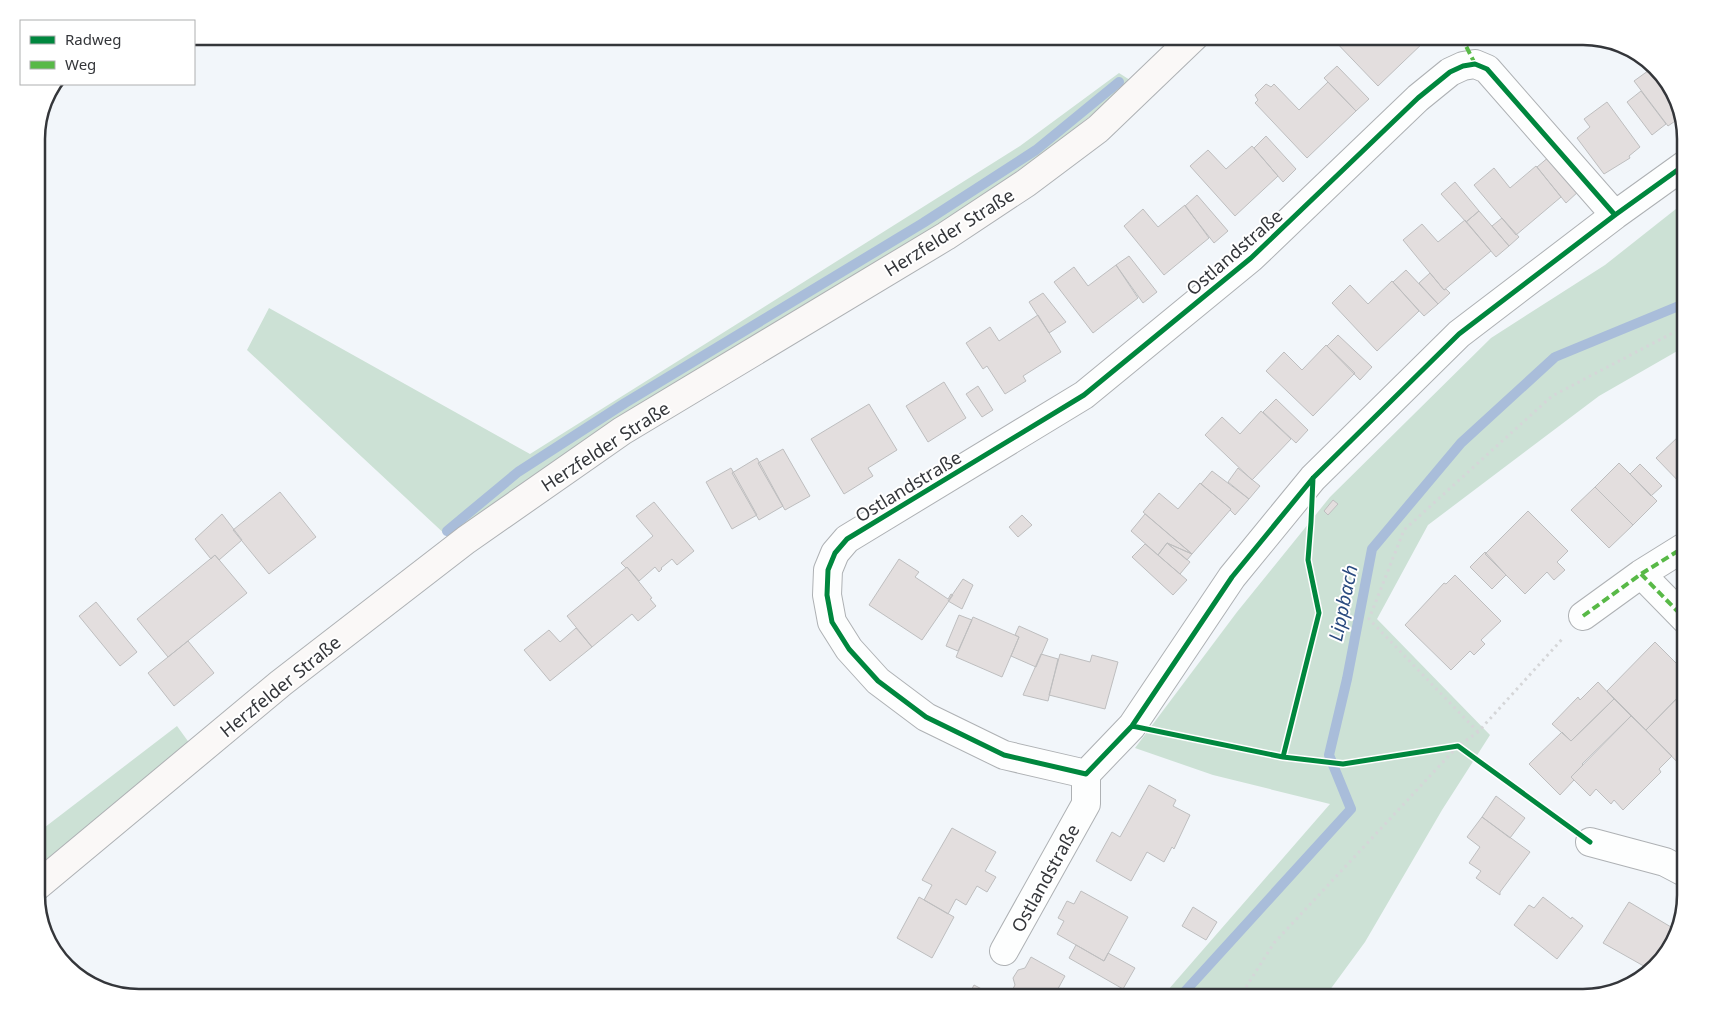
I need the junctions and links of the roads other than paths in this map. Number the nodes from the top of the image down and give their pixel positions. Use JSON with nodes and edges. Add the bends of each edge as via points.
{"nodes":[{"id":1,"x":1186,"y":45,"type":"edge"},
{"id":2,"x":1677,"y":170,"type":"edge"},
{"id":3,"x":1615,"y":215,"type":"junction"},
{"id":4,"x":1677,"y":552,"type":"edge"},
{"id":5,"x":1641,"y":574,"type":"junction"},
{"id":6,"x":1677,"y":611,"type":"edge"},
{"id":7,"x":1583,"y":616,"type":"road end"},
{"id":8,"x":1086,"y":774,"type":"junction"},
{"id":9,"x":1590,"y":842,"type":"dead end"},
{"id":10,"x":1677,"y":868,"type":"edge"},
{"id":11,"x":45,"y":880,"type":"edge"},
{"id":12,"x":1004,"y":952,"type":"dead end"}],
"edges":[{"from":1,"to":11,"type":"main road","name":"Herzfelder Straße","via":[[1098,129],[1026,184],[946,236],[622,431],[466,540],[281,683]]},
{"from":2,"to":3,"type":"street"},
{"from":3,"to":8,"type":"street","via":[[1459,334],[1312,478],[1232,577],[1132,726]]},
{"from":3,"to":8,"type":"street","name":"Ostlandstraße","via":[[1488,69],[1475,64],[1463,66],[1450,72],[1418,98],[1251,258],[1084,394],[847,540],[835,552],[828,570],[827,595],[832,622],[849,649],[878,681],[926,717],[1004,755]]},
{"from":4,"to":5,"type":"street"},
{"from":5,"to":6,"type":"street"},
{"from":5,"to":7,"type":"street"},
{"from":8,"to":12,"type":"street","name":"Ostlandstraße","via":[[1086,804]]},
{"from":9,"to":10,"type":"street","via":[[1665,862]]}]}
